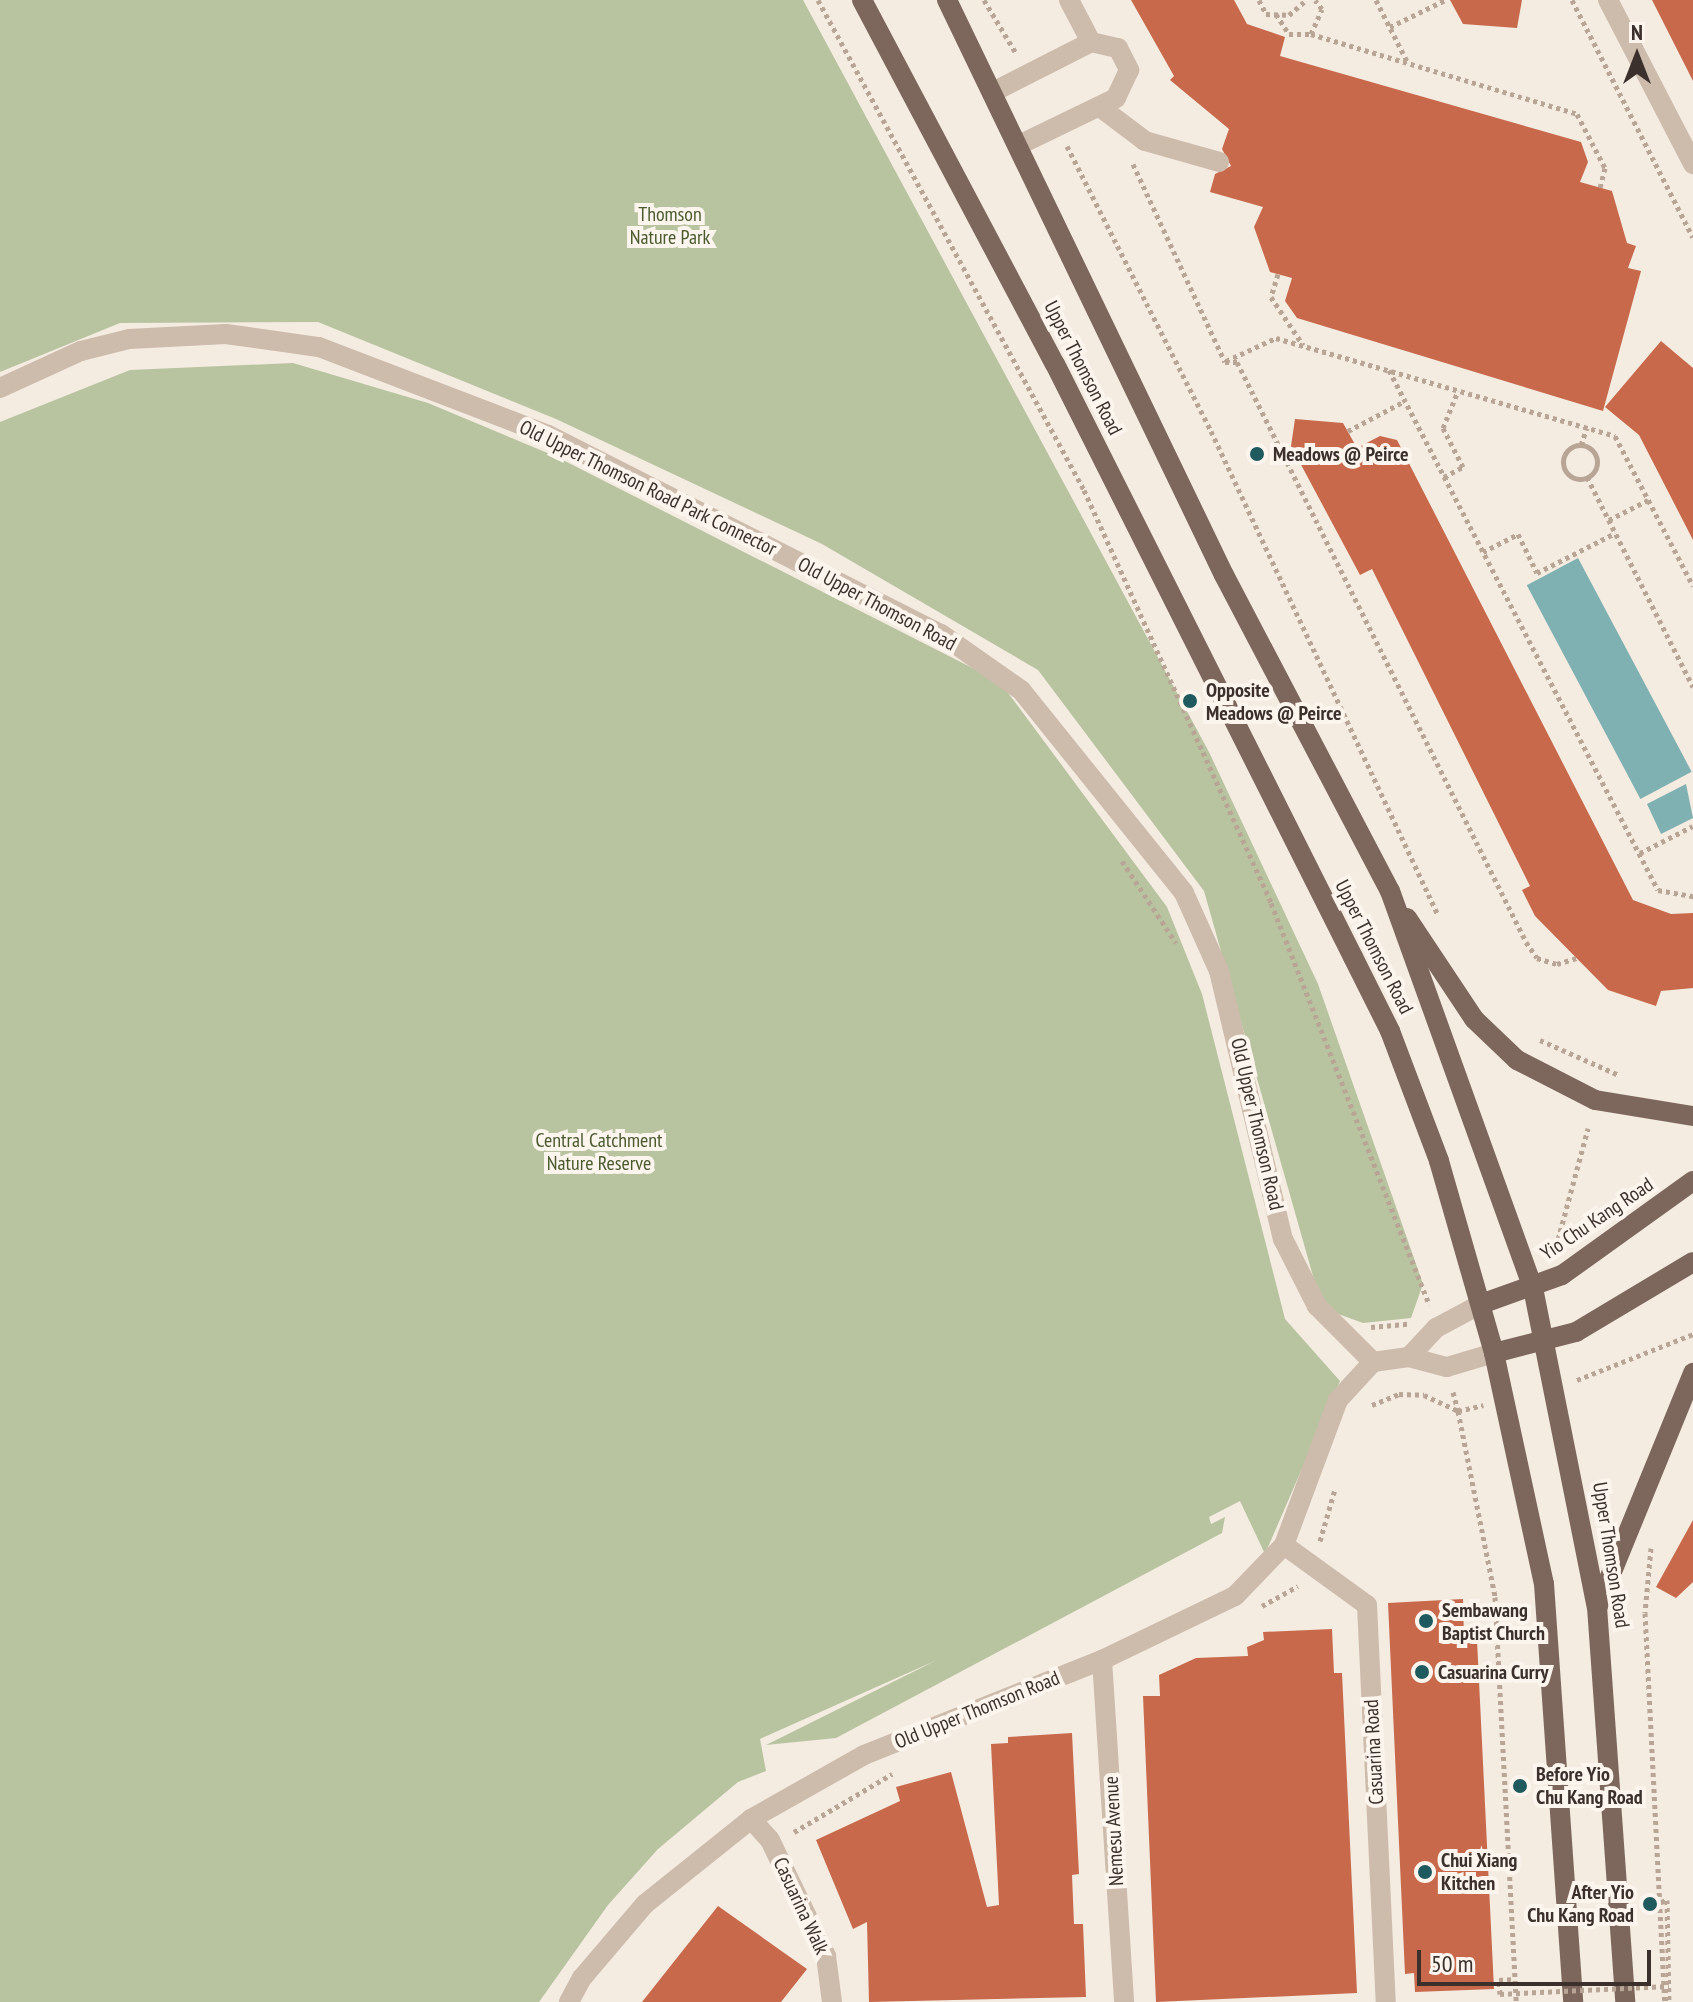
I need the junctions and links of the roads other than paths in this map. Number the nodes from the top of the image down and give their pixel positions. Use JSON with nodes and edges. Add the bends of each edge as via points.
{"nodes":[{"id":1,"x":862,"y":0,"type":"edge"},
{"id":2,"x":947,"y":0,"type":"edge"},
{"id":3,"x":1069,"y":0,"type":"edge"},
{"id":4,"x":1608,"y":0,"type":"edge"},
{"id":5,"x":1091,"y":42,"type":"junction"},
{"id":6,"x":995,"y":91,"type":"junction"},
{"id":7,"x":1108,"y":103,"type":"junction"},
{"id":8,"x":1021,"y":144,"type":"junction"},
{"id":9,"x":1219,"y":162,"type":"dead end"},
{"id":10,"x":1693,"y":164,"type":"edge"},
{"id":11,"x":0,"y":388,"type":"edge"},
{"id":12,"x":1390,"y":891,"type":"junction"},
{"id":13,"x":1693,"y":1116,"type":"edge"},
{"id":14,"x":1693,"y":1181,"type":"edge"},
{"id":15,"x":1693,"y":1262,"type":"edge"},
{"id":16,"x":1533,"y":1288,"type":"junction"},
{"id":17,"x":1481,"y":1304,"type":"junction"},
{"id":18,"x":1547,"y":1342,"type":"junction"},
{"id":19,"x":1494,"y":1353,"type":"junction"},
{"id":20,"x":1409,"y":1357,"type":"junction"},
{"id":21,"x":1373,"y":1362,"type":"junction"},
{"id":22,"x":1693,"y":1373,"type":"edge"},
{"id":23,"x":1688,"y":1406,"type":"edge"},
{"id":24,"x":1284,"y":1545,"type":"junction"},
{"id":25,"x":1597,"y":1607,"type":"junction"},
{"id":26,"x":1102,"y":1660,"type":"junction"},
{"id":27,"x":751,"y":1819,"type":"junction"},
{"id":28,"x":569,"y":2002,"type":"edge"},
{"id":29,"x":832,"y":2002,"type":"edge"},
{"id":30,"x":1124,"y":2002,"type":"edge"},
{"id":31,"x":1386,"y":2002,"type":"edge"},
{"id":32,"x":1573,"y":2002,"type":"edge"},
{"id":33,"x":1625,"y":2002,"type":"edge"}],
"edges":[{"from":1,"to":17,"type":"main road","name":"Upper Thomson Road","via":[[1055,364],[1390,1031],[1439,1161]]},
{"from":2,"to":6,"type":"main road","name":"Upper Thomson Road"},
{"from":3,"to":5,"type":"street"},
{"from":4,"to":10,"type":"street"},
{"from":5,"to":6,"type":"street"},
{"from":5,"to":7,"type":"street","via":[[1118,48],[1129,70]]},
{"from":6,"to":8,"type":"main road","name":"Upper Thomson Road"},
{"from":7,"to":8,"type":"street"},
{"from":7,"to":9,"type":"street","via":[[1145,141]]},
{"from":8,"to":12,"type":"main road","name":"Upper Thomson Road","via":[[1224,575]]},
{"from":11,"to":21,"type":"street","name":"Old Upper Thomson Road","via":[[81,351],[129,339],[226,334],[319,347],[548,435],[941,634],[1021,690],[1184,893],[1219,971],[1283,1239],[1317,1306]]},
{"from":12,"to":13,"type":"main road","via":[[1474,1019],[1517,1060],[1595,1100]]},
{"from":12,"to":16,"type":"main road","name":"Upper Thomson Road"},
{"from":14,"to":16,"type":"main road","name":"Yio Chu Kang Road","via":[[1562,1275]]},
{"from":15,"to":18,"type":"main road","via":[[1576,1332]]},
{"from":16,"to":17,"type":"main road","name":"Yio Chu Kang Road"},
{"from":16,"to":18,"type":"main road","name":"Upper Thomson Road"},
{"from":17,"to":19,"type":"main road","name":"Upper Thomson Road"},
{"from":17,"to":20,"type":"street","via":[[1436,1328]]},
{"from":18,"to":19,"type":"main road"},
{"from":18,"to":25,"type":"main road","name":"Upper Thomson Road"},
{"from":19,"to":20,"type":"street","via":[[1447,1367]]},
{"from":19,"to":32,"type":"main road","name":"Upper Thomson Road","via":[[1544,1584]]},
{"from":20,"to":21,"type":"street"},
{"from":21,"to":24,"type":"street","name":"Old Upper Thomson Road","via":[[1338,1400]]},
{"from":22,"to":23,"type":"main road"},
{"from":23,"to":25,"type":"main road"},
{"from":24,"to":26,"type":"street","name":"Old Upper Thomson Road","via":[[1235,1596]]},
{"from":24,"to":31,"type":"street","name":"Casuarina Road","via":[[1367,1605]]},
{"from":25,"to":33,"type":"main road","name":"Upper Thomson Road"},
{"from":26,"to":27,"type":"street","name":"Old Upper Thomson Road","via":[[864,1755]]},
{"from":26,"to":30,"type":"street","name":"Nemesu Avenue"},
{"from":27,"to":28,"type":"street","name":"Old Upper Thomson Road","via":[[645,1904],[582,1978]]},
{"from":27,"to":29,"type":"street","name":"Casuarina Walk","via":[[770,1840],[821,1944]]}]}
